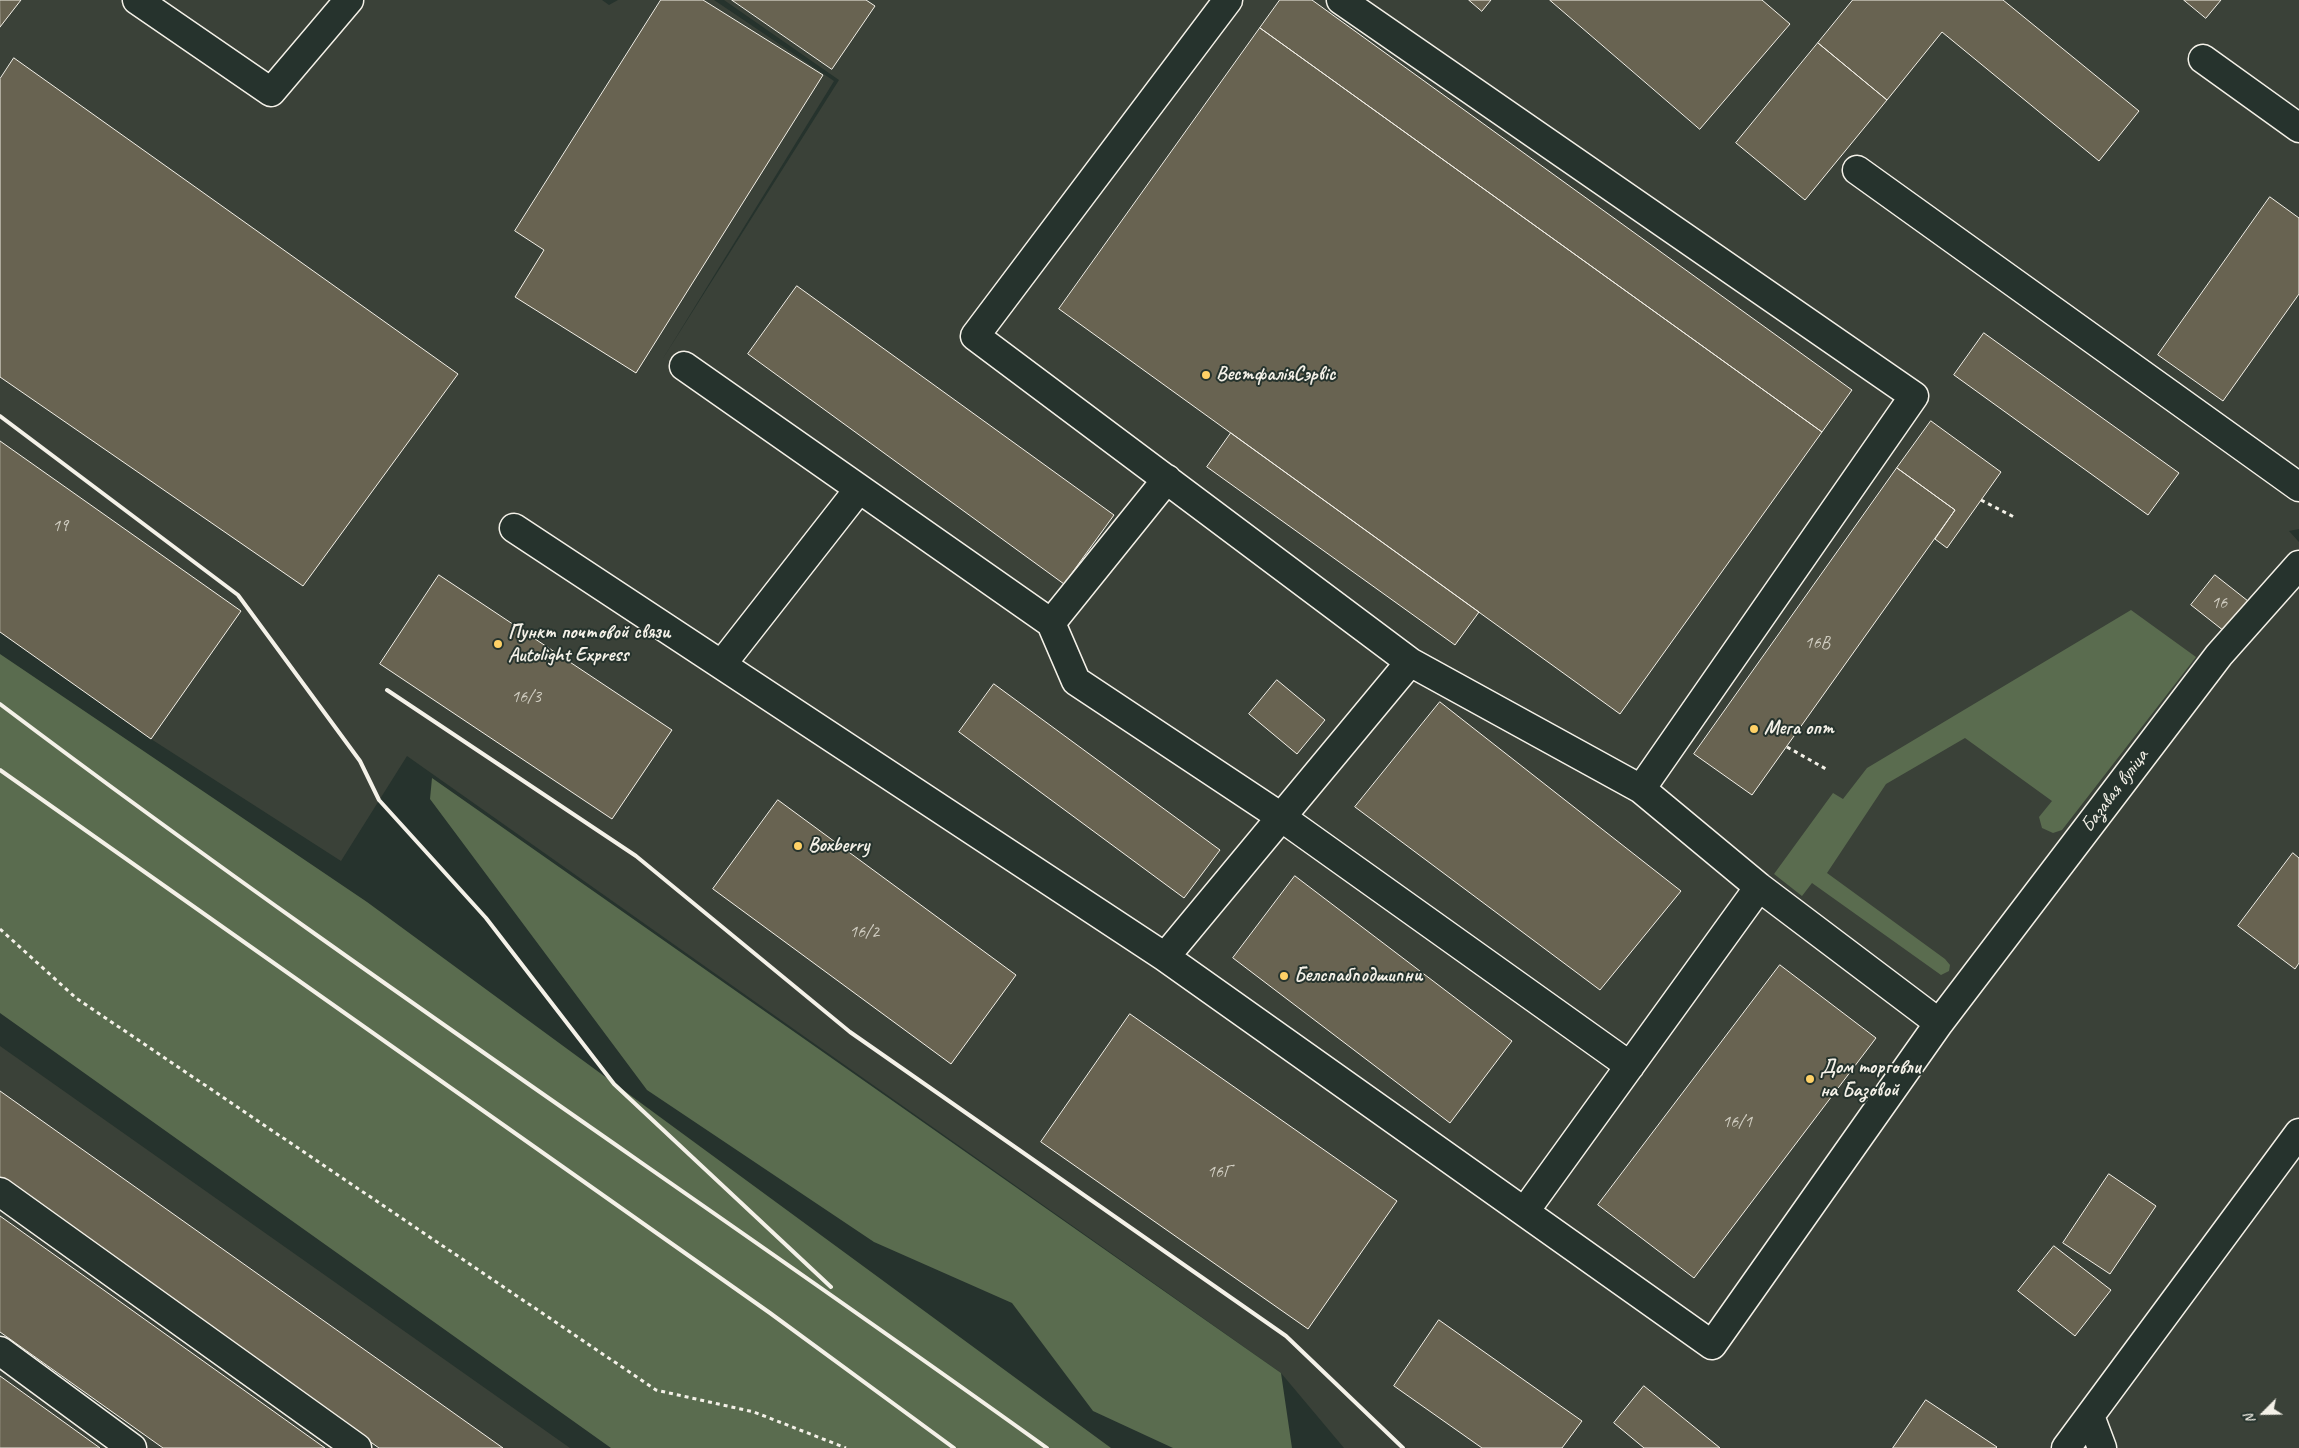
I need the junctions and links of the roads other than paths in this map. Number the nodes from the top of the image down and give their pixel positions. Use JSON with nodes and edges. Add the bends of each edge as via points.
{"nodes":[{"id":1,"x":137,"y":0,"type":"edge"},
{"id":2,"x":349,"y":0,"type":"edge"},
{"id":3,"x":1228,"y":0,"type":"edge"},
{"id":4,"x":1341,"y":0,"type":"edge"},
{"id":5,"x":2203,"y":59,"type":"dead end"},
{"id":6,"x":2299,"y":128,"type":"edge"},
{"id":7,"x":1857,"y":170,"type":"dead end"},
{"id":8,"x":684,"y":366,"type":"dead end"},
{"id":9,"x":1167,"y":479,"type":"junction"},
{"id":10,"x":2299,"y":487,"type":"edge"},
{"id":11,"x":859,"y":489,"type":"junction"},
{"id":12,"x":514,"y":528,"type":"dead end"},
{"id":13,"x":2299,"y":565,"type":"edge"},
{"id":14,"x":1051,"y":624,"type":"junction"},
{"id":15,"x":1410,"y":662,"type":"junction"},
{"id":16,"x":722,"y":664,"type":"junction"},
{"id":17,"x":1641,"y":789,"type":"junction"},
{"id":18,"x":1281,"y":817,"type":"junction"},
{"id":19,"x":1759,"y":887,"type":"junction"},
{"id":20,"x":1166,"y":956,"type":"junction"},
{"id":21,"x":1939,"y":1023,"type":"junction"},
{"id":22,"x":1630,"y":1066,"type":"junction"},
{"id":23,"x":2299,"y":1133,"type":"edge"},
{"id":24,"x":0,"y":1192,"type":"edge"},
{"id":25,"x":1524,"y":1210,"type":"junction"},
{"id":26,"x":0,"y":1351,"type":"edge"},
{"id":27,"x":2090,"y":1416,"type":"junction"},
{"id":28,"x":132,"y":1448,"type":"edge"},
{"id":29,"x":357,"y":1448,"type":"edge"},
{"id":30,"x":2066,"y":1448,"type":"edge"},
{"id":31,"x":2102,"y":1448,"type":"edge"}],
"edges":[{"from":1,"to":2,"type":"street","via":[[271,92]]},
{"from":3,"to":9,"type":"street","via":[[975,336]]},
{"from":4,"to":17,"type":"street","via":[[1914,396]]},
{"from":5,"to":6,"type":"street"},
{"from":7,"to":10,"type":"street"},
{"from":8,"to":11,"type":"street"},
{"from":9,"to":14,"type":"street"},
{"from":9,"to":15,"type":"street"},
{"from":11,"to":14,"type":"street"},
{"from":11,"to":16,"type":"street"},
{"from":12,"to":16,"type":"street"},
{"from":13,"to":21,"type":"street","name":"Базавая вуліца","via":[[2219,655]]},
{"from":14,"to":18,"type":"street","via":[[1076,681]]},
{"from":15,"to":17,"type":"street"},
{"from":15,"to":18,"type":"street"},
{"from":16,"to":20,"type":"street"},
{"from":17,"to":19,"type":"street"},
{"from":18,"to":20,"type":"street"},
{"from":18,"to":22,"type":"street"},
{"from":19,"to":21,"type":"street"},
{"from":19,"to":22,"type":"street"},
{"from":20,"to":25,"type":"street"},
{"from":21,"to":25,"type":"street","name":"Базавая вуліца","via":[[1712,1344]]},
{"from":22,"to":25,"type":"street"},
{"from":23,"to":27,"type":"street"},
{"from":24,"to":29,"type":"street"},
{"from":26,"to":28,"type":"street"},
{"from":27,"to":30,"type":"street"},
{"from":27,"to":31,"type":"street"}]}
